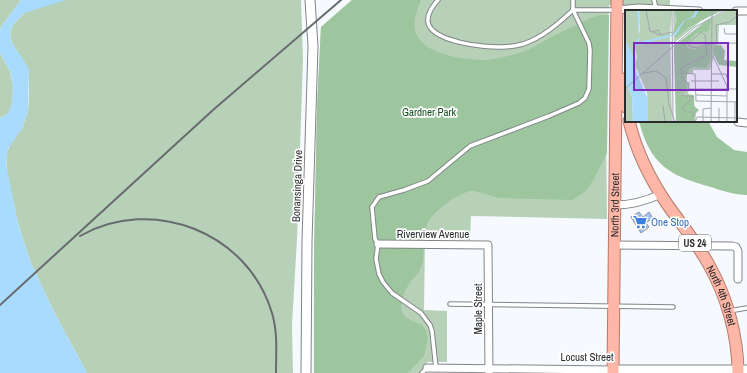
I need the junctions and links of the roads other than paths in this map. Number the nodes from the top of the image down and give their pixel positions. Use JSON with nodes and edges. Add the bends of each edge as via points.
{"nodes":[{"id":1,"x":310,"y":0,"type":"edge"},
{"id":2,"x":438,"y":0,"type":"edge"},
{"id":3,"x":572,"y":0,"type":"edge"},
{"id":4,"x":654,"y":0,"type":"edge"},
{"id":5,"x":617,"y":5,"type":"edge"},
{"id":6,"x":573,"y":10,"type":"junction"},
{"id":7,"x":656,"y":10,"type":"joint"},
{"id":8,"x":617,"y":37,"type":"junction"},
{"id":9,"x":625,"y":99,"type":"edge"},
{"id":10,"x":629,"y":122,"type":"edge"},
{"id":11,"x":738,"y":122,"type":"dead end"},
{"id":12,"x":747,"y":123,"type":"edge"},
{"id":13,"x":662,"y":194,"type":"junction"},
{"id":14,"x":615,"y":205,"type":"junction"},
{"id":15,"x":378,"y":244,"type":"junction"},
{"id":16,"x":488,"y":245,"type":"joint"},
{"id":17,"x":614,"y":245,"type":"junction"},
{"id":18,"x":697,"y":246,"type":"junction"},
{"id":19,"x":738,"y":279,"type":"dead end"},
{"id":20,"x":450,"y":304,"type":"dead end"},
{"id":21,"x":488,"y":306,"type":"junction"},
{"id":22,"x":614,"y":307,"type":"junction"},
{"id":23,"x":673,"y":307,"type":"dead end"},
{"id":24,"x":747,"y":308,"type":"edge"},
{"id":25,"x":728,"y":311,"type":"junction"},
{"id":26,"x":436,"y":368,"type":"junction"},
{"id":27,"x":424,"y":370,"type":"edge"},
{"id":28,"x":489,"y":371,"type":"edge"},
{"id":29,"x":613,"y":371,"type":"edge"},
{"id":30,"x":741,"y":371,"type":"edge"},
{"id":31,"x":306,"y":373,"type":"edge"}],
"edges":[{"from":1,"to":31,"type":"street","name":"Bonansinga Drive","via":[[313,46]]},
{"from":2,"to":6,"type":"lane","via":[[428,16],[433,30],[452,40],[502,48],[531,41],[552,28]]},
{"from":3,"to":6,"type":"lane"},
{"from":4,"to":7,"type":"lane"},
{"from":5,"to":6,"type":"lane"},
{"from":5,"to":7,"type":"street"},
{"from":5,"to":8,"type":"highway"},
{"from":6,"to":15,"type":"lane","via":[[586,34],[590,50],[589,89],[585,98],[549,116],[470,146],[428,181],[379,197],[372,207],[375,239]]},
{"from":8,"to":9,"type":"highway"},
{"from":8,"to":14,"type":"highway","name":"North 3rd Street"},
{"from":10,"to":13,"type":"highway","name":"North 4th Street","number":"US 24","via":[[643,160]]},
{"from":11,"to":12,"type":"street"},
{"from":13,"to":14,"type":"street","via":[[642,202]]},
{"from":13,"to":18,"type":"highway","name":"North 4th Street","number":"US 24"},
{"from":14,"to":17,"type":"highway","name":"North 3rd Street"},
{"from":15,"to":16,"type":"street","name":"Riverview Avenue"},
{"from":15,"to":26,"type":"lane","via":[[377,268],[383,282],[392,293],[421,313],[430,325]]},
{"from":16,"to":21,"type":"street","name":"Maple Street"},
{"from":17,"to":18,"type":"street"},
{"from":17,"to":22,"type":"highway","name":"North 3rd Street"},
{"from":18,"to":19,"type":"street","via":[[736,247]]},
{"from":18,"to":25,"type":"highway","name":"North 4th Street","number":"US 24","via":[[717,280]]},
{"from":20,"to":21,"type":"lane"},
{"from":21,"to":22,"type":"lane"},
{"from":21,"to":28,"type":"street","name":"Maple Street"},
{"from":22,"to":23,"type":"lane"},
{"from":22,"to":29,"type":"highway","name":"North 3rd Street"},
{"from":24,"to":25,"type":"lane"},
{"from":25,"to":30,"type":"highway","name":"North 4th Street","number":"US 24"},
{"from":26,"to":27,"type":"street","name":"Locust Street"},
{"from":26,"to":28,"type":"street","name":"Locust Street"},
{"from":28,"to":29,"type":"street","name":"Locust Street"},
{"from":29,"to":30,"type":"street","name":"Locust Street"}]}
